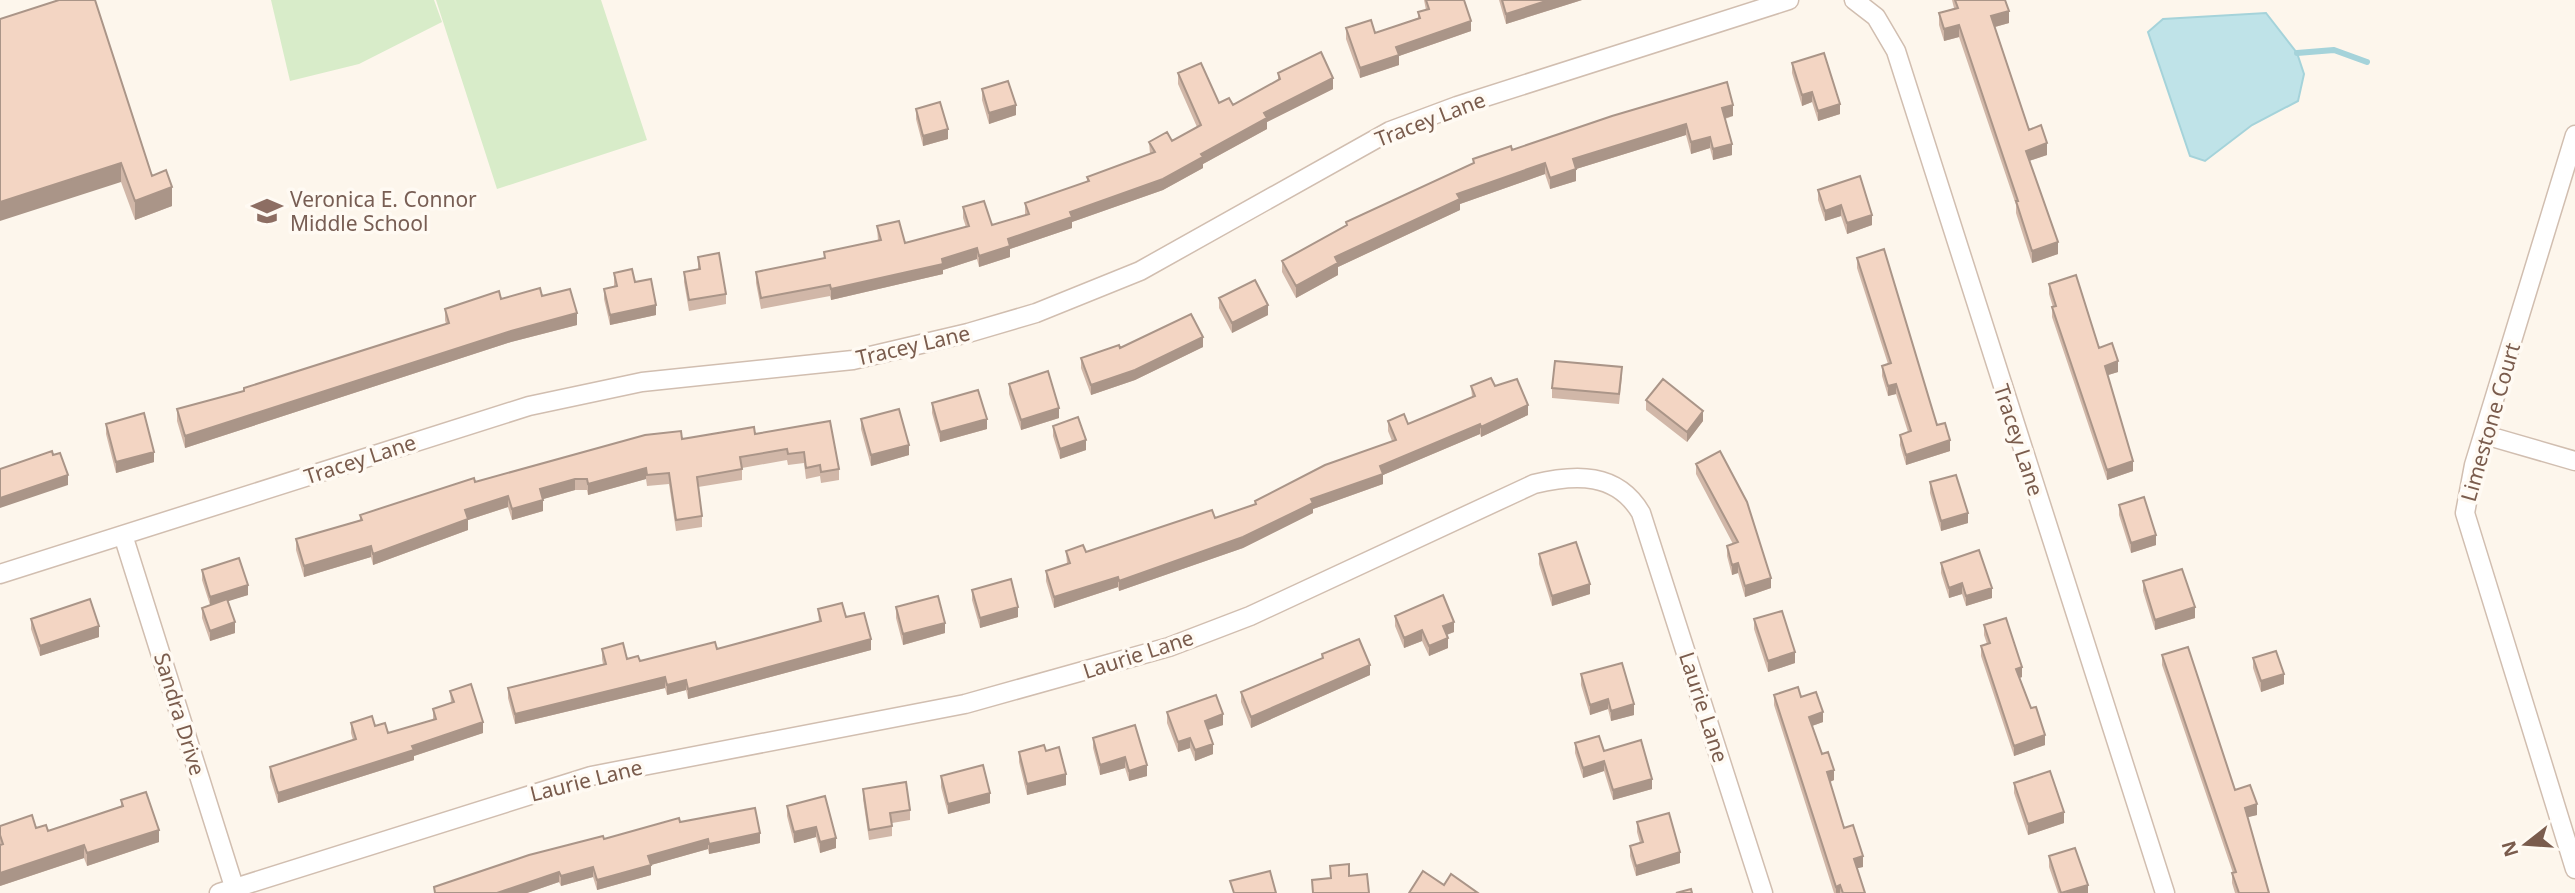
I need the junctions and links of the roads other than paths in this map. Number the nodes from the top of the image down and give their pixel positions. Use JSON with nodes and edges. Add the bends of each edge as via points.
{"nodes":[{"id":1,"x":1789,"y":0,"type":"edge"},
{"id":2,"x":1854,"y":0,"type":"edge"},
{"id":3,"x":2575,"y":135,"type":"edge"},
{"id":4,"x":2485,"y":435,"type":"junction"},
{"id":5,"x":2575,"y":461,"type":"edge"},
{"id":6,"x":123,"y":535,"type":"junction"},
{"id":7,"x":0,"y":574,"type":"edge"},
{"id":8,"x":2571,"y":840,"type":"edge"},
{"id":9,"x":2575,"y":869,"type":"edge"},
{"id":10,"x":230,"y":891,"type":"edge"},
{"id":11,"x":1763,"y":893,"type":"edge"},
{"id":12,"x":2165,"y":893,"type":"edge"}],
"edges":[{"from":1,"to":6,"type":"street","name":"Tracey Lane","via":[[1390,131],[1140,271],[1036,313],[853,360],[642,382],[551,401]]},
{"from":2,"to":12,"type":"street","name":"Tracey Lane","via":[[1876,16],[1896,51]]},
{"from":3,"to":4,"type":"street","name":"Limestone Court"},
{"from":4,"to":5,"type":"street"},
{"from":4,"to":8,"type":"street","name":"Limestone Court","via":[[2465,513]]},
{"from":6,"to":7,"type":"street","name":"Tracey Lane"},
{"from":6,"to":10,"type":"street","name":"Sandra Drive"},
{"from":8,"to":9,"type":"street","name":"Limestone Court"},
{"from":10,"to":11,"type":"street","name":"Laurie Lane","via":[[591,776],[925,713],[1130,659],[1251,616],[1534,484],[1581,477],[1622,490],[1640,513]]}]}
